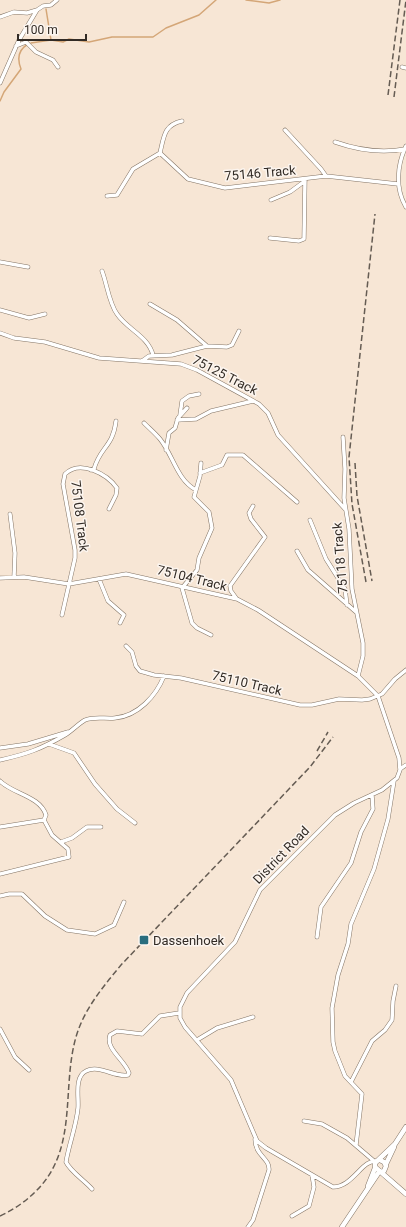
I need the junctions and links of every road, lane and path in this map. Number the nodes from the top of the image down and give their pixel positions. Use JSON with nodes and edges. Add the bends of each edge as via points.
{"nodes":[{"id":1,"x":57,"y":0,"type":"edge"},
{"id":2,"x":37,"y":10,"type":"junction"},
{"id":3,"x":0,"y":17,"type":"edge"},
{"id":4,"x":16,"y":46,"type":"junction"},
{"id":5,"x":58,"y":67,"type":"dead end"},
{"id":6,"x":0,"y":84,"type":"edge"},
{"id":7,"x":182,"y":121,"type":"dead end"},
{"id":8,"x":285,"y":130,"type":"dead end"},
{"id":9,"x":336,"y":142,"type":"dead end"},
{"id":10,"x":405,"y":148,"type":"edge"},
{"id":11,"x":160,"y":153,"type":"junction"},
{"id":12,"x":326,"y":176,"type":"junction"},
{"id":13,"x":305,"y":180,"type":"junction"},
{"id":14,"x":398,"y":184,"type":"junction"},
{"id":15,"x":107,"y":196,"type":"dead end"},
{"id":16,"x":271,"y":200,"type":"dead end"},
{"id":17,"x":406,"y":207,"type":"edge"},
{"id":18,"x":270,"y":238,"type":"dead end"},
{"id":19,"x":0,"y":262,"type":"edge"},
{"id":20,"x":28,"y":267,"type":"dead end"},
{"id":21,"x":102,"y":270,"type":"dead end"},
{"id":22,"x":150,"y":304,"type":"dead end"},
{"id":23,"x":0,"y":310,"type":"edge"},
{"id":24,"x":45,"y":314,"type":"dead end"},
{"id":25,"x":239,"y":331,"type":"dead end"},
{"id":26,"x":0,"y":333,"type":"edge"},
{"id":27,"x":207,"y":346,"type":"junction"},
{"id":28,"x":153,"y":355,"type":"junction"},
{"id":29,"x":142,"y":361,"type":"junction"},
{"id":30,"x":199,"y":394,"type":"dead end"},
{"id":31,"x":253,"y":401,"type":"junction"},
{"id":32,"x":187,"y":408,"type":"dead end"},
{"id":33,"x":178,"y":418,"type":"junction"},
{"id":34,"x":116,"y":421,"type":"dead end"},
{"id":35,"x":144,"y":423,"type":"dead end"},
{"id":36,"x":343,"y":436,"type":"dead end"},
{"id":37,"x":166,"y":450,"type":"junction"},
{"id":38,"x":201,"y":463,"type":"dead end"},
{"id":39,"x":91,"y":470,"type":"junction"},
{"id":40,"x":200,"y":473,"type":"junction"},
{"id":41,"x":196,"y":490,"type":"junction"},
{"id":42,"x":297,"y":502,"type":"dead end"},
{"id":43,"x":253,"y":506,"type":"dead end"},
{"id":44,"x":345,"y":508,"type":"junction"},
{"id":45,"x":109,"y":509,"type":"dead end"},
{"id":46,"x":10,"y":514,"type":"dead end"},
{"id":47,"x":310,"y":520,"type":"dead end"},
{"id":48,"x":296,"y":551,"type":"dead end"},
{"id":49,"x":14,"y":577,"type":"junction"},
{"id":50,"x":0,"y":578,"type":"edge"},
{"id":51,"x":98,"y":579,"type":"junction"},
{"id":52,"x":69,"y":584,"type":"junction"},
{"id":53,"x":182,"y":588,"type":"junction"},
{"id":54,"x":237,"y":599,"type":"junction"},
{"id":55,"x":347,"y":605,"type":"junction"},
{"id":56,"x":356,"y":612,"type":"junction"},
{"id":57,"x":62,"y":614,"type":"dead end"},
{"id":58,"x":120,"y":623,"type":"dead end"},
{"id":59,"x":211,"y":635,"type":"dead end"},
{"id":60,"x":126,"y":646,"type":"dead end"},
{"id":61,"x":406,"y":670,"type":"edge"},
{"id":62,"x":164,"y":676,"type":"junction"},
{"id":63,"x":358,"y":676,"type":"junction"},
{"id":64,"x":378,"y":696,"type":"junction"},
{"id":65,"x":68,"y":733,"type":"junction"},
{"id":66,"x":49,"y":744,"type":"junction"},
{"id":67,"x":0,"y":748,"type":"edge"},
{"id":68,"x":0,"y":760,"type":"edge"},
{"id":69,"x":406,"y":765,"type":"edge"},
{"id":70,"x":400,"y":769,"type":"junction"},
{"id":71,"x":0,"y":781,"type":"edge"},
{"id":72,"x":394,"y":781,"type":"junction"},
{"id":73,"x":372,"y":795,"type":"junction"},
{"id":74,"x":44,"y":820,"type":"junction"},
{"id":75,"x":135,"y":823,"type":"dead end"},
{"id":76,"x":0,"y":827,"type":"edge"},
{"id":77,"x":101,"y":827,"type":"dead end"},
{"id":78,"x":61,"y":842,"type":"junction"},
{"id":79,"x":0,"y":874,"type":"edge"},
{"id":80,"x":0,"y":896,"type":"edge"},
{"id":81,"x":124,"y":902,"type":"dead end"},
{"id":82,"x":317,"y":937,"type":"dead end"},
{"id":83,"x":396,"y":986,"type":"dead end"},
{"id":84,"x":179,"y":1013,"type":"junction"},
{"id":85,"x":253,"y":1017,"type":"dead end"},
{"id":86,"x":0,"y":1029,"type":"edge"},
{"id":87,"x":197,"y":1040,"type":"junction"},
{"id":88,"x":29,"y":1070,"type":"dead end"},
{"id":89,"x":351,"y":1082,"type":"junction"},
{"id":90,"x":304,"y":1121,"type":"dead end"},
{"id":91,"x":406,"y":1127,"type":"edge"},
{"id":92,"x":255,"y":1138,"type":"junction"},
{"id":93,"x":395,"y":1144,"type":"junction"},
{"id":94,"x":356,"y":1145,"type":"junction"},
{"id":95,"x":377,"y":1161,"type":"junction"},
{"id":96,"x":386,"y":1165,"type":"junction"},
{"id":97,"x":364,"y":1167,"type":"junction"},
{"id":98,"x":377,"y":1170,"type":"junction"},
{"id":99,"x":312,"y":1174,"type":"junction"},
{"id":100,"x":391,"y":1180,"type":"junction"},
{"id":101,"x":92,"y":1189,"type":"dead end"},
{"id":102,"x":406,"y":1194,"type":"edge"},
{"id":103,"x":292,"y":1216,"type":"dead end"},
{"id":104,"x":248,"y":1227,"type":"edge"},
{"id":105,"x":342,"y":1227,"type":"edge"}],
"edges":[{"from":1,"to":2,"type":"street"},
{"from":2,"to":3,"type":"street","via":[[27,13],[14,12]]},
{"from":2,"to":4,"type":"street"},
{"from":4,"to":5,"type":"street","via":[[26,42],[36,52],[53,60]]},
{"from":4,"to":6,"type":"street"},
{"from":7,"to":11,"type":"street","via":[[169,127]]},
{"from":8,"to":12,"type":"street"},
{"from":9,"to":10,"type":"street","via":[[364,151],[385,152]]},
{"from":10,"to":14,"type":"street"},
{"from":11,"to":13,"type":"street","name":"75146 Track","via":[[188,179],[225,188]]},
{"from":11,"to":15,"type":"street","via":[[133,169],[117,195]]},
{"from":12,"to":13,"type":"street","name":"75146 Track"},
{"from":12,"to":14,"type":"street","name":"75146 Track"},
{"from":13,"to":16,"type":"street","via":[[290,192]]},
{"from":13,"to":18,"type":"street","via":[[304,239],[299,241]]},
{"from":14,"to":17,"type":"street","via":[[400,196]]},
{"from":19,"to":20,"type":"street"},
{"from":21,"to":28,"type":"street","via":[[116,313],[142,336]]},
{"from":22,"to":27,"type":"street","via":[[177,320]]},
{"from":23,"to":24,"type":"street","via":[[29,318]]},
{"from":25,"to":27,"type":"street","via":[[232,345]]},
{"from":26,"to":29,"type":"street","name":"75125 Track","via":[[14,338],[45,342],[99,358]]},
{"from":27,"to":28,"type":"street","via":[[172,354]]},
{"from":28,"to":29,"type":"street"},
{"from":29,"to":31,"type":"street","name":"75125 Track","via":[[181,364]]},
{"from":30,"to":33,"type":"street","via":[[182,401]]},
{"from":31,"to":33,"type":"street","via":[[211,412],[196,419]]},
{"from":31,"to":44,"type":"street","name":"75125 Track","via":[[265,409],[278,435]]},
{"from":32,"to":33,"type":"street"},
{"from":33,"to":37,"type":"street","via":[[175,428],[169,433]]},
{"from":34,"to":39,"type":"street","via":[[111,442]]},
{"from":35,"to":37,"type":"street","via":[[160,439]]},
{"from":36,"to":44,"type":"street","name":"75118 Track"},
{"from":37,"to":41,"type":"street","via":[[189,486]]},
{"from":38,"to":40,"type":"street"},
{"from":39,"to":45,"type":"street","via":[[111,480],[117,488]]},
{"from":39,"to":52,"type":"street","name":"75108 Track","via":[[74,469],[65,474],[63,484],[75,550]]},
{"from":40,"to":41,"type":"street"},
{"from":40,"to":42,"type":"street","via":[[222,465],[227,455],[243,455]]},
{"from":41,"to":53,"type":"street","via":[[195,499],[209,512],[211,533],[201,552],[197,570]]},
{"from":43,"to":54,"type":"street","via":[[249,515],[264,535],[264,540],[230,586]]},
{"from":44,"to":56,"type":"street","name":"75118 Track"},
{"from":46,"to":49,"type":"street"},
{"from":47,"to":55,"type":"street","via":[[326,559],[345,588]]},
{"from":48,"to":55,"type":"street","via":[[308,570]]},
{"from":49,"to":50,"type":"street","name":"75104 Track"},
{"from":49,"to":52,"type":"street","name":"75104 Track"},
{"from":51,"to":52,"type":"street","name":"75104 Track"},
{"from":51,"to":53,"type":"street","name":"75104 Track","via":[[126,574],[155,579]]},
{"from":51,"to":58,"type":"street","via":[[109,603],[124,615]]},
{"from":52,"to":57,"type":"street"},
{"from":53,"to":54,"type":"street","name":"75104 Track"},
{"from":53,"to":59,"type":"street","via":[[192,623]]},
{"from":54,"to":63,"type":"street","name":"75104 Track"},
{"from":55,"to":56,"type":"street"},
{"from":56,"to":63,"type":"street","name":"75118 Track","via":[[364,650]]},
{"from":60,"to":62,"type":"street","name":"75110 Track","via":[[132,652],[139,670]]},
{"from":61,"to":64,"type":"street"},
{"from":62,"to":64,"type":"street","name":"75110 Track","via":[[300,705],[343,698],[366,700]]},
{"from":62,"to":65,"type":"street","via":[[150,699],[134,711],[116,718],[94,718],[84,721]]},
{"from":63,"to":64,"type":"street"},
{"from":64,"to":70,"type":"street","via":[[399,758]]},
{"from":65,"to":66,"type":"street"},
{"from":65,"to":67,"type":"street","via":[[28,744]]},
{"from":66,"to":68,"type":"street","via":[[28,754]]},
{"from":66,"to":75,"type":"street","via":[[74,753],[95,784],[117,809]]},
{"from":69,"to":70,"type":"street"},
{"from":70,"to":72,"type":"street"},
{"from":71,"to":74,"type":"street","via":[[9,789],[39,804],[44,811]]},
{"from":72,"to":73,"type":"street","name":"District Road"},
{"from":72,"to":89,"type":"street","via":[[388,819],[374,869],[351,924],[332,1008],[333,1042],[342,1070]]},
{"from":73,"to":82,"type":"street","via":[[373,809],[361,832],[351,863],[321,907]]},
{"from":73,"to":84,"type":"street","name":"District Road","via":[[335,815],[265,884],[239,935],[187,993],[180,1005]]},
{"from":74,"to":76,"type":"street"},
{"from":74,"to":78,"type":"street","via":[[52,835]]},
{"from":77,"to":78,"type":"street","via":[[87,827],[72,838]]},
{"from":78,"to":79,"type":"street","via":[[68,849],[70,856],[67,858]]},
{"from":80,"to":81,"type":"street","via":[[22,894],[45,916],[67,930],[95,934],[114,925]]},
{"from":83,"to":89,"type":"street","via":[[392,1020],[372,1041]]},
{"from":84,"to":87,"type":"street","via":[[182,1023]]},
{"from":84,"to":101,"type":"street","via":[[160,1016],[142,1034],[117,1031],[110,1035],[111,1046],[127,1066],[129,1073],[124,1075],[91,1070],[81,1075],[78,1082],[76,1121],[66,1162],[69,1168]]},
{"from":85,"to":87,"type":"street","via":[[217,1028]]},
{"from":86,"to":88,"type":"street","via":[[15,1057]]},
{"from":87,"to":92,"type":"street","via":[[231,1080]]},
{"from":89,"to":94,"type":"street","via":[[362,1096],[358,1112]]},
{"from":90,"to":94,"type":"street","via":[[322,1124]]},
{"from":91,"to":93,"type":"street"},
{"from":92,"to":99,"type":"street","via":[[266,1148]]},
{"from":92,"to":104,"type":"street","via":[[256,1148],[270,1166],[253,1220]]},
{"from":93,"to":95,"type":"street"},
{"from":93,"to":96,"type":"street"},
{"from":94,"to":95,"type":"street"},
{"from":95,"to":96,"type":"street"},
{"from":95,"to":97,"type":"street"},
{"from":95,"to":98,"type":"street"},
{"from":96,"to":98,"type":"street","via":[[384,1171]]},
{"from":96,"to":100,"type":"street"},
{"from":97,"to":98,"type":"street"},
{"from":97,"to":99,"type":"street","via":[[346,1184],[340,1186],[330,1186]]},
{"from":98,"to":100,"type":"street"},
{"from":98,"to":105,"type":"street"},
{"from":99,"to":103,"type":"street","via":[[314,1187],[309,1206]]},
{"from":100,"to":102,"type":"street"}]}
